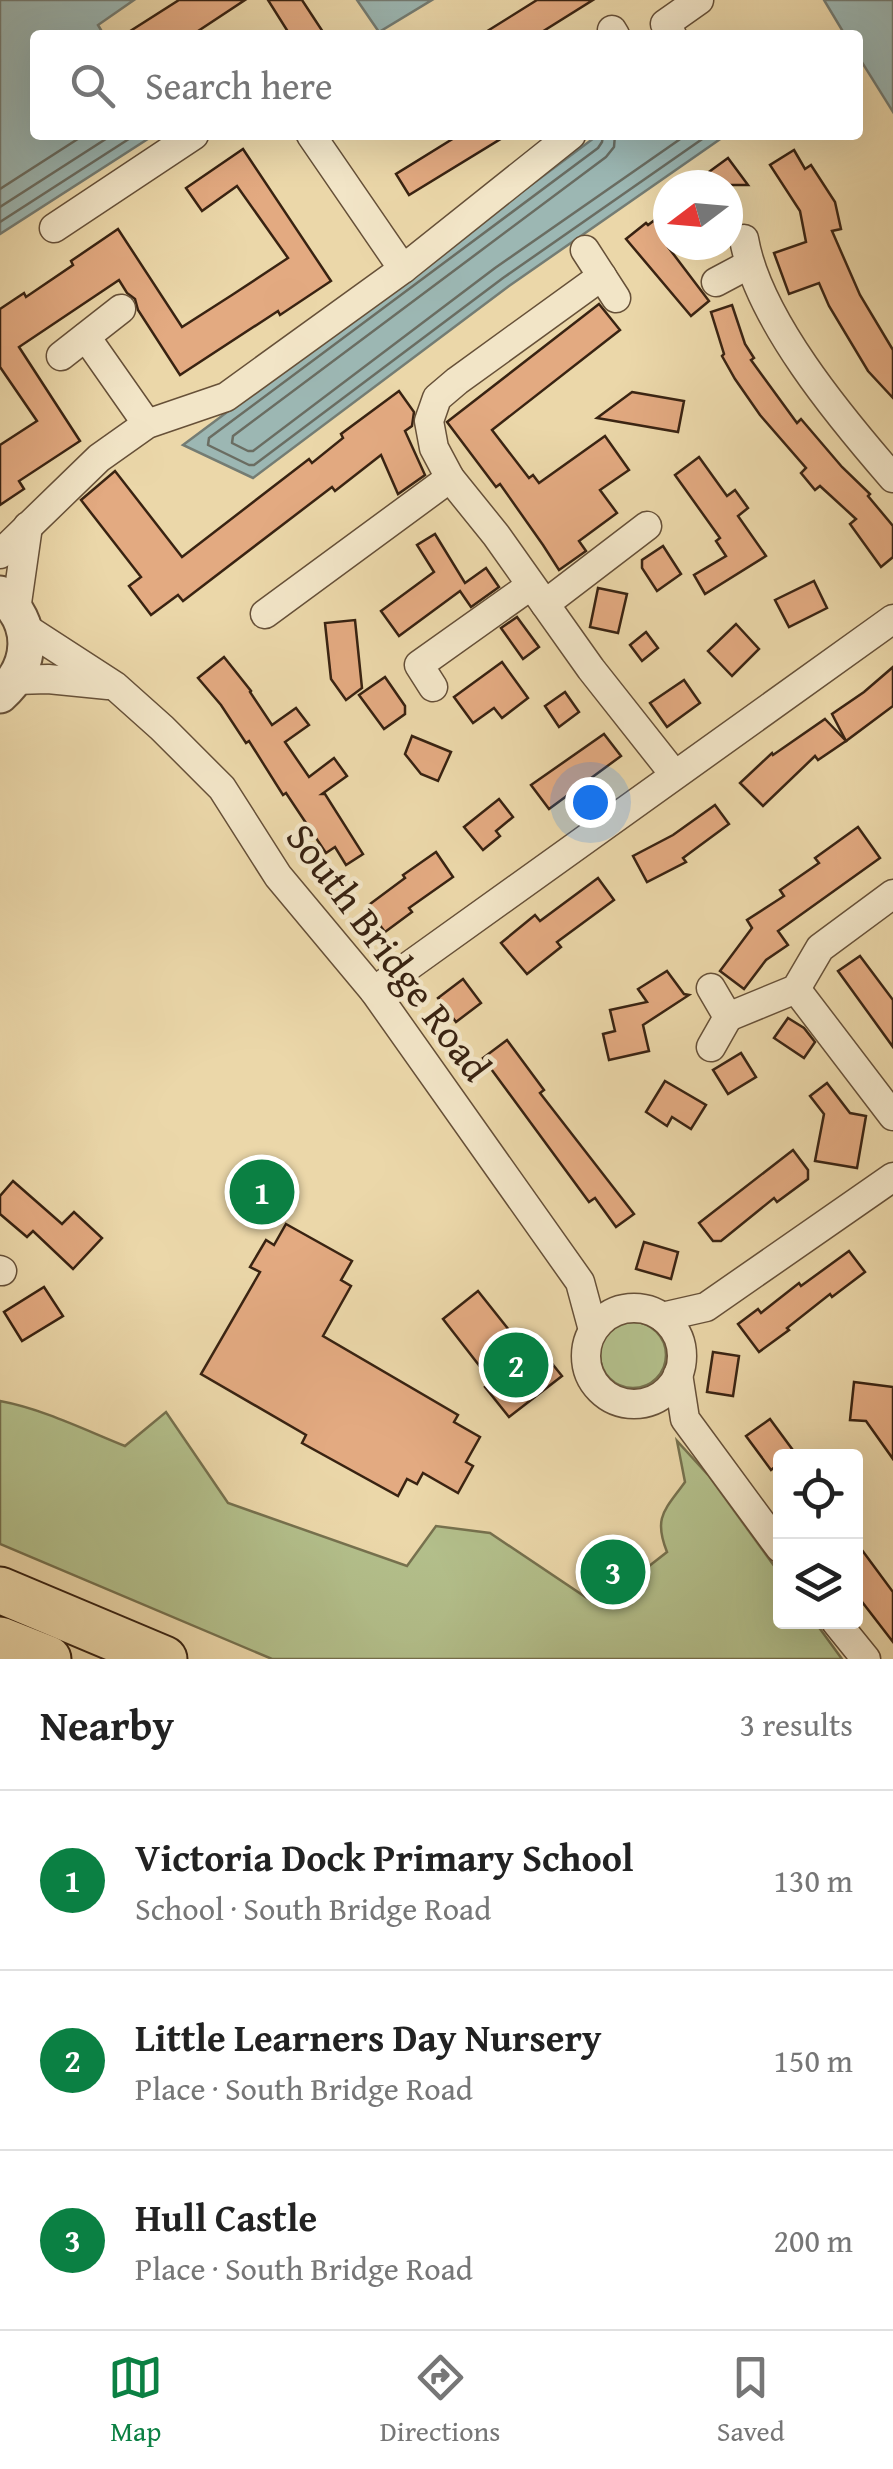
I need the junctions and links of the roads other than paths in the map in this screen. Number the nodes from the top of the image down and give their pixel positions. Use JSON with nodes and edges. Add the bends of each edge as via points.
{"nodes":[{"id":1,"x":698,"y":0,"type":"edge"},
{"id":2,"x":669,"y":30,"type":"edge"},
{"id":3,"x":186,"y":140,"type":"edge"},
{"id":4,"x":314,"y":140,"type":"edge"},
{"id":5,"x":565,"y":140,"type":"edge"},
{"id":6,"x":54,"y":228,"type":"dead end"},
{"id":7,"x":585,"y":250,"type":"dead end"},
{"id":8,"x":403,"y":269,"type":"junction"},
{"id":9,"x":716,"y":282,"type":"dead end"},
{"id":10,"x":121,"y":309,"type":"dead end"},
{"id":11,"x":86,"y":337,"type":"junction"},
{"id":12,"x":61,"y":356,"type":"dead end"},
{"id":13,"x":147,"y":424,"type":"junction"},
{"id":14,"x":450,"y":478,"type":"junction"},
{"id":15,"x":893,"y":478,"type":"edge"},
{"id":16,"x":28,"y":526,"type":"junction"},
{"id":17,"x":647,"y":526,"type":"dead end"},
{"id":18,"x":0,"y":554,"type":"edge"},
{"id":19,"x":538,"y":595,"type":"junction"},
{"id":20,"x":13,"y":610,"type":"edge"},
{"id":21,"x":264,"y":614,"type":"dead end"},
{"id":22,"x":893,"y":619,"type":"edge"},
{"id":23,"x":115,"y":686,"type":"junction"},
{"id":24,"x":434,"y":686,"type":"dead end"},
{"id":25,"x":8,"y":688,"type":"edge"},
{"id":26,"x":674,"y":774,"type":"junction"},
{"id":27,"x":888,"y":908,"type":"edge"},
{"id":28,"x":711,"y":988,"type":"dead end"},
{"id":29,"x":796,"y":989,"type":"junction"},
{"id":30,"x":374,"y":991,"type":"junction"},
{"id":31,"x":728,"y":1017,"type":"junction"},
{"id":32,"x":710,"y":1047,"type":"dead end"},
{"id":33,"x":893,"y":1116,"type":"edge"},
{"id":34,"x":893,"y":1177,"type":"edge"},
{"id":35,"x":580,"y":1282,"type":"junction"},
{"id":36,"x":706,"y":1307,"type":"junction"},
{"id":37,"x":632,"y":1308,"type":"junction"},
{"id":38,"x":662,"y":1317,"type":"junction"},
{"id":39,"x":593,"y":1330,"type":"junction"},
{"id":40,"x":680,"y":1366,"type":"junction"},
{"id":41,"x":643,"y":1403,"type":"junction"},
{"id":42,"x":685,"y":1418,"type":"junction"},
{"id":43,"x":773,"y":1539,"type":"edge"},
{"id":44,"x":0,"y":1590,"type":"edge"},
{"id":45,"x":842,"y":1629,"type":"edge"},
{"id":46,"x":0,"y":1640,"type":"edge"},
{"id":47,"x":48,"y":1659,"type":"edge"},
{"id":48,"x":164,"y":1659,"type":"edge"},
{"id":49,"x":866,"y":1659,"type":"edge"}],
"edges":[{"from":1,"to":2,"type":"street","via":[[666,24]]},
{"from":3,"to":6,"type":"street"},
{"from":4,"to":8,"type":"street"},
{"from":5,"to":8,"type":"street"},
{"from":7,"to":14,"type":"street","via":[[609,287],[438,398],[429,421]]},
{"from":8,"to":13,"type":"street","via":[[226,397]]},
{"from":9,"to":15,"type":"street","via":[[746,252],[789,344]]},
{"from":10,"to":11,"type":"street"},
{"from":11,"to":12,"type":"street"},
{"from":11,"to":13,"type":"street"},
{"from":13,"to":16,"type":"street","via":[[99,458]]},
{"from":14,"to":19,"type":"street"},
{"from":14,"to":21,"type":"street"},
{"from":16,"to":18,"type":"street"},
{"from":16,"to":20,"type":"street"},
{"from":17,"to":19,"type":"street"},
{"from":19,"to":24,"type":"street","via":[[418,664]]},
{"from":19,"to":26,"type":"street"},
{"from":20,"to":23,"type":"street","name":"South Bridge Road"},
{"from":20,"to":25,"type":"street","via":[[26,646],[24,664]]},
{"from":22,"to":26,"type":"street"},
{"from":23,"to":25,"type":"street","via":[[48,679]]},
{"from":23,"to":30,"type":"street","name":"South Bridge Road","via":[[222,788],[278,876]]},
{"from":26,"to":30,"type":"street"},
{"from":27,"to":29,"type":"street","via":[[820,948]]},
{"from":28,"to":31,"type":"street"},
{"from":29,"to":31,"type":"street"},
{"from":29,"to":33,"type":"street"},
{"from":30,"to":35,"type":"street","name":"South Bridge Road"},
{"from":31,"to":32,"type":"street"},
{"from":34,"to":36,"type":"street"},
{"from":35,"to":37,"type":"street","name":"South Bridge Road"},
{"from":35,"to":39,"type":"street","name":"South Bridge Road"},
{"from":36,"to":38,"type":"street"},
{"from":36,"to":40,"type":"street"},
{"from":37,"to":38,"type":"street"},
{"from":37,"to":39,"type":"street"},
{"from":38,"to":40,"type":"street","via":[[680,1342]]},
{"from":39,"to":41,"type":"street","via":[[587,1345],[590,1376],[612,1399]]},
{"from":40,"to":41,"type":"street","via":[[670,1388]]},
{"from":40,"to":42,"type":"street"},
{"from":41,"to":42,"type":"street"},
{"from":42,"to":43,"type":"street"},
{"from":44,"to":48,"type":"highway"},
{"from":45,"to":49,"type":"street"},
{"from":46,"to":47,"type":"highway"}]}
